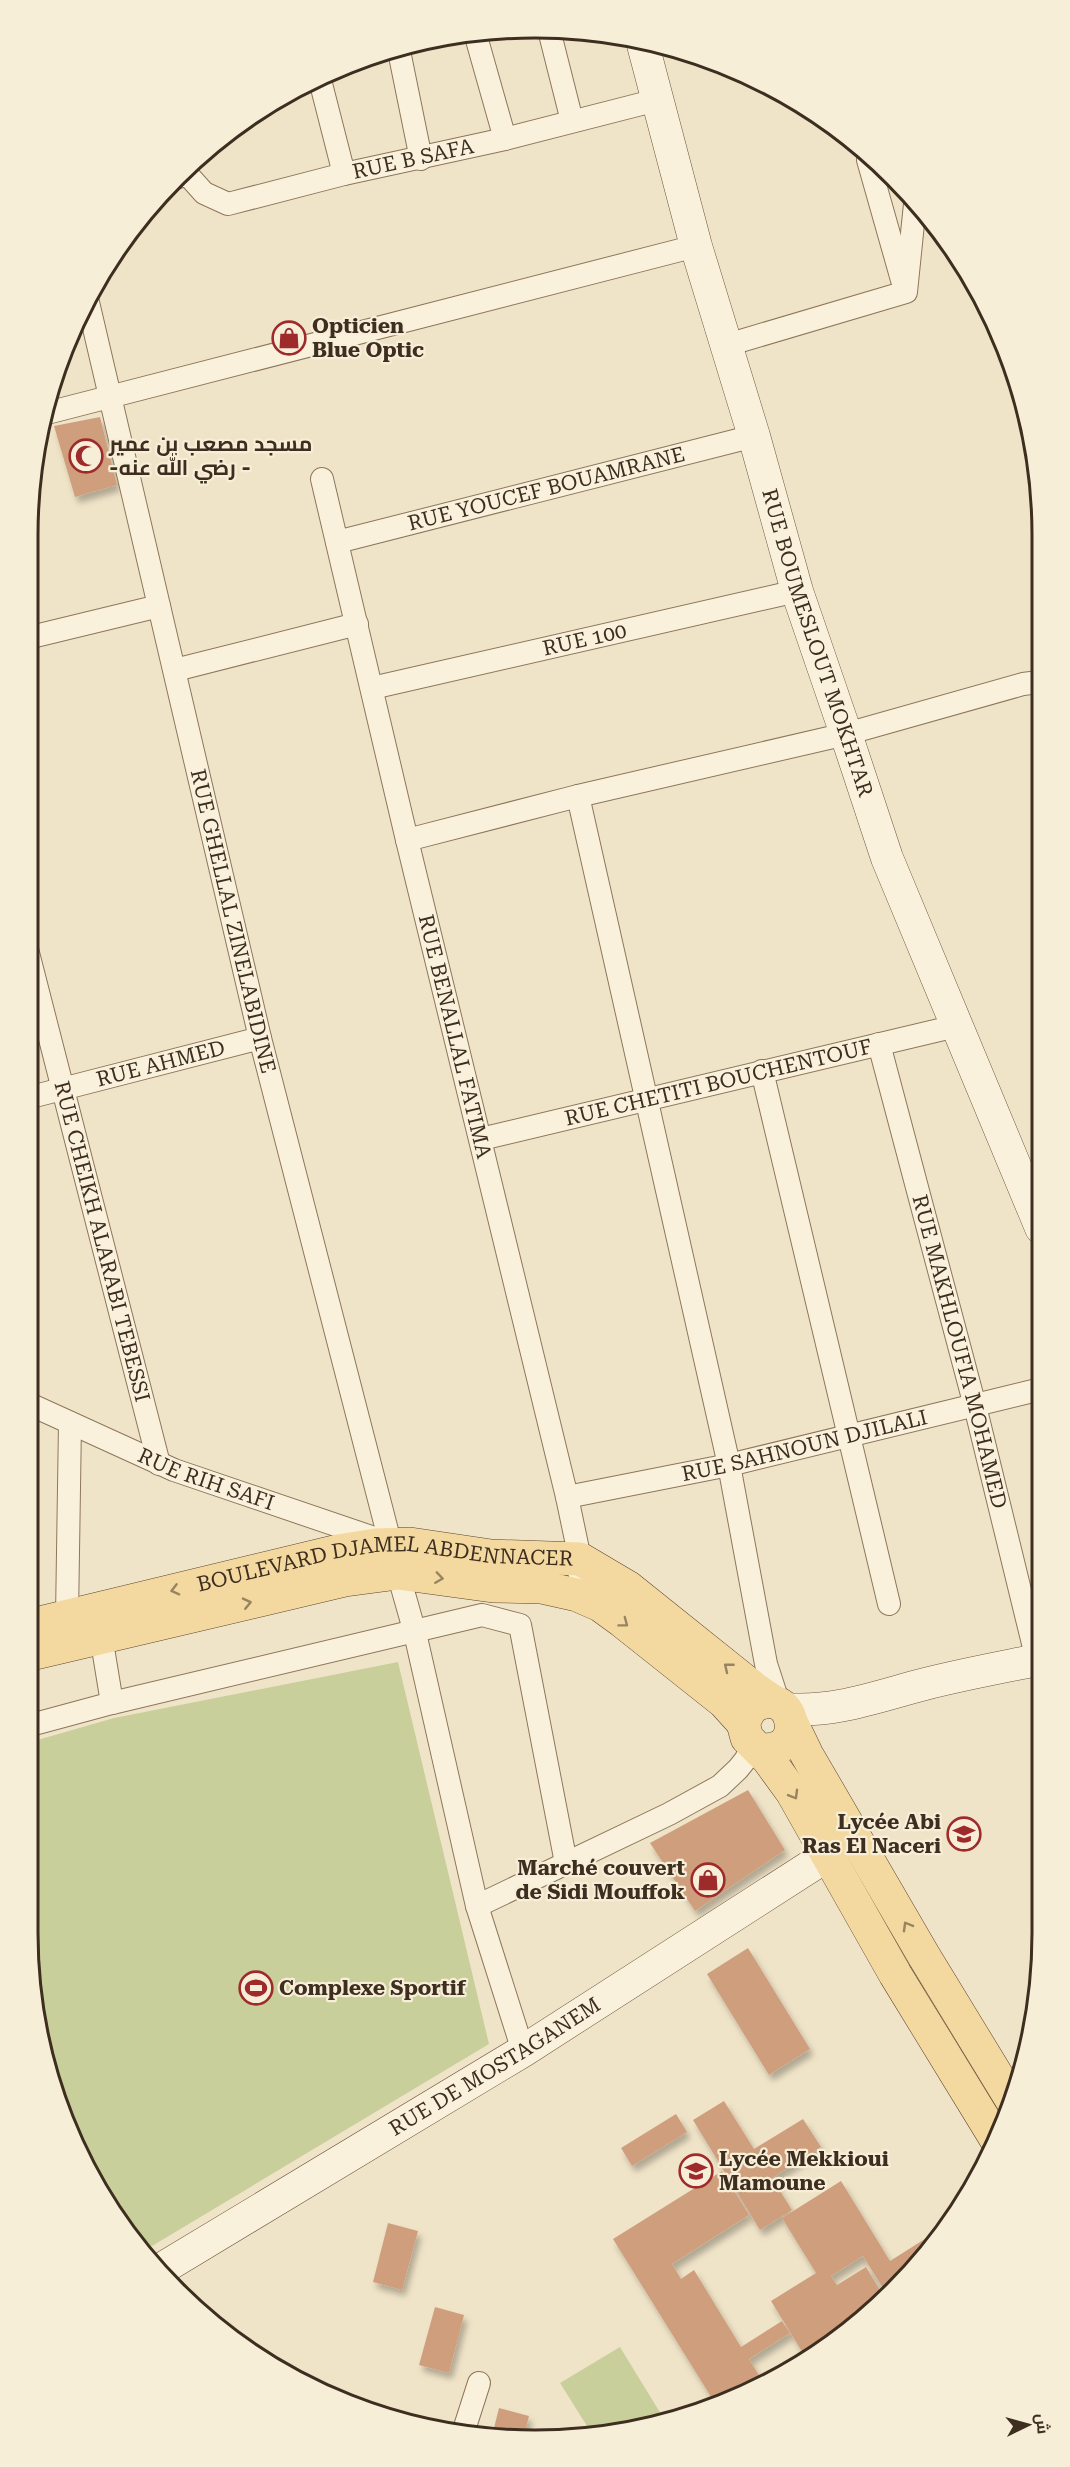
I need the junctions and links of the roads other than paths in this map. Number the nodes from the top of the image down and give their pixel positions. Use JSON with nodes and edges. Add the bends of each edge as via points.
{"nodes":[{"id":1,"x":551,"y":38,"type":"edge"},
{"id":2,"x":477,"y":41,"type":"edge"},
{"id":3,"x":644,"y":50,"type":"edge"},
{"id":4,"x":400,"y":56,"type":"edge"},
{"id":5,"x":322,"y":86,"type":"edge"},
{"id":6,"x":657,"y":100,"type":"junction"},
{"id":7,"x":572,"y":121,"type":"junction"},
{"id":8,"x":505,"y":139,"type":"junction"},
{"id":9,"x":421,"y":159,"type":"junction"},
{"id":10,"x":870,"y":168,"type":"edge"},
{"id":11,"x":344,"y":174,"type":"junction"},
{"id":12,"x":188,"y":178,"type":"edge"},
{"id":13,"x":914,"y":213,"type":"edge"},
{"id":14,"x":696,"y":246,"type":"junction"},
{"id":15,"x":906,"y":292,"type":"junction"},
{"id":16,"x":90,"y":312,"type":"edge"},
{"id":17,"x":727,"y":345,"type":"junction"},
{"id":18,"x":111,"y":397,"type":"junction"},
{"id":19,"x":53,"y":412,"type":"edge"},
{"id":20,"x":754,"y":436,"type":"junction"},
{"id":21,"x":322,"y":479,"type":"dead end"},
{"id":22,"x":337,"y":542,"type":"junction"},
{"id":23,"x":798,"y":591,"type":"junction"},
{"id":24,"x":159,"y":606,"type":"junction"},
{"id":25,"x":357,"y":624,"type":"junction"},
{"id":26,"x":38,"y":635,"type":"edge"},
{"id":27,"x":175,"y":670,"type":"junction"},
{"id":28,"x":1032,"y":683,"type":"edge"},
{"id":29,"x":372,"y":688,"type":"junction"},
{"id":30,"x":846,"y":734,"type":"junction"},
{"id":31,"x":578,"y":796,"type":"junction"},
{"id":32,"x":407,"y":840,"type":"junction"},
{"id":33,"x":38,"y":992,"type":"edge"},
{"id":34,"x":957,"y":1026,"type":"junction"},
{"id":35,"x":260,"y":1038,"type":"junction"},
{"id":36,"x":879,"y":1044,"type":"junction"},
{"id":37,"x":762,"y":1071,"type":"junction"},
{"id":38,"x":63,"y":1089,"type":"junction"},
{"id":39,"x":38,"y":1095,"type":"edge"},
{"id":40,"x":646,"y":1100,"type":"junction"},
{"id":41,"x":481,"y":1139,"type":"junction"},
{"id":42,"x":1032,"y":1186,"type":"edge"},
{"id":43,"x":1032,"y":1391,"type":"edge"},
{"id":44,"x":975,"y":1406,"type":"junction"},
{"id":45,"x":38,"y":1408,"type":"edge"},
{"id":46,"x":70,"y":1423,"type":"junction"},
{"id":47,"x":850,"y":1436,"type":"junction"},
{"id":48,"x":159,"y":1464,"type":"junction"},
{"id":49,"x":729,"y":1465,"type":"junction"},
{"id":50,"x":567,"y":1497,"type":"junction"},
{"id":51,"x":394,"y":1558,"type":"junction"},
{"id":52,"x":580,"y":1559,"type":"junction"},
{"id":53,"x":577,"y":1595,"type":"junction"},
{"id":54,"x":889,"y":1604,"type":"dead end"},
{"id":55,"x":67,"y":1617,"type":"junction"},
{"id":56,"x":1032,"y":1622,"type":"edge"},
{"id":57,"x":38,"y":1624,"type":"edge"},
{"id":58,"x":415,"y":1633,"type":"junction"},
{"id":59,"x":101,"y":1636,"type":"junction"},
{"id":60,"x":38,"y":1651,"type":"edge"},
{"id":61,"x":1032,"y":1658,"type":"edge"},
{"id":62,"x":112,"y":1703,"type":"junction"},
{"id":63,"x":38,"y":1723,"type":"edge"},
{"id":64,"x":774,"y":1725,"type":"junction"},
{"id":65,"x":828,"y":1855,"type":"junction"},
{"id":66,"x":567,"y":1863,"type":"junction"},
{"id":67,"x":477,"y":1906,"type":"junction"},
{"id":68,"x":924,"y":1956,"type":"junction"},
{"id":69,"x":896,"y":1974,"type":"junction"},
{"id":70,"x":958,"y":2012,"type":"junction"},
{"id":71,"x":929,"y":2028,"type":"junction"},
{"id":72,"x":523,"y":2051,"type":"junction"},
{"id":73,"x":990,"y":2064,"type":"junction"},
{"id":74,"x":963,"y":2084,"type":"junction"},
{"id":75,"x":1006,"y":2091,"type":"edge"},
{"id":76,"x":991,"y":2131,"type":"edge"},
{"id":77,"x":166,"y":2266,"type":"edge"},
{"id":78,"x":479,"y":2384,"type":"dead end"},
{"id":79,"x":466,"y":2424,"type":"edge"}],
"edges":[{"from":1,"to":7,"type":"street"},
{"from":2,"to":8,"type":"street"},
{"from":3,"to":6,"type":"street","name":"RUE BOUMESLOUT MOKHTAR"},
{"from":4,"to":9,"type":"street"},
{"from":5,"to":11,"type":"street"},
{"from":6,"to":7,"type":"street","name":"RUE B SAFA"},
{"from":6,"to":14,"type":"street","name":"RUE BOUMESLOUT MOKHTAR"},
{"from":7,"to":8,"type":"street","name":"RUE B SAFA"},
{"from":8,"to":9,"type":"street","name":"RUE B SAFA"},
{"from":9,"to":11,"type":"street","name":"RUE B SAFA"},
{"from":10,"to":15,"type":"street"},
{"from":11,"to":12,"type":"street","name":"RUE B SAFA","via":[[228,204],[204,193]]},
{"from":13,"to":15,"type":"street"},
{"from":14,"to":17,"type":"street","name":"RUE BOUMESLOUT MOKHTAR"},
{"from":14,"to":18,"type":"street"},
{"from":15,"to":17,"type":"street"},
{"from":16,"to":18,"type":"street","name":"RUE GHELLAL ZINELABIDINE"},
{"from":17,"to":20,"type":"street","name":"RUE BOUMESLOUT MOKHTAR"},
{"from":18,"to":19,"type":"street"},
{"from":18,"to":24,"type":"street","name":"RUE GHELLAL ZINELABIDINE"},
{"from":20,"to":22,"type":"street","name":"RUE YOUCEF BOUAMRANE"},
{"from":20,"to":23,"type":"street","name":"RUE BOUMESLOUT MOKHTAR"},
{"from":21,"to":22,"type":"street","name":"RUE BENALLAL FATIMA"},
{"from":22,"to":25,"type":"street","name":"RUE BENALLAL FATIMA"},
{"from":23,"to":29,"type":"street","name":"RUE 100"},
{"from":23,"to":30,"type":"street","name":"RUE BOUMESLOUT MOKHTAR"},
{"from":24,"to":26,"type":"street"},
{"from":24,"to":27,"type":"street","name":"RUE GHELLAL ZINELABIDINE"},
{"from":25,"to":27,"type":"street"},
{"from":25,"to":29,"type":"street","name":"RUE BENALLAL FATIMA"},
{"from":27,"to":35,"type":"street","name":"RUE GHELLAL ZINELABIDINE"},
{"from":28,"to":30,"type":"street"},
{"from":29,"to":32,"type":"street","name":"RUE BENALLAL FATIMA"},
{"from":30,"to":31,"type":"street"},
{"from":30,"to":34,"type":"street","name":"RUE BOUMESLOUT MOKHTAR","via":[[887,858]]},
{"from":31,"to":32,"type":"street"},
{"from":31,"to":40,"type":"street"},
{"from":32,"to":41,"type":"street","name":"RUE BENALLAL FATIMA"},
{"from":33,"to":38,"type":"street","name":"RUE CHEIKH ALARABI TEBESSI"},
{"from":34,"to":36,"type":"street","name":"RUE CHETITI BOUCHENTOUF"},
{"from":34,"to":42,"type":"street","name":"RUE BOUMESLOUT MOKHTAR"},
{"from":35,"to":38,"type":"street","name":"RUE AHMED"},
{"from":35,"to":51,"type":"street","name":"RUE GHELLAL ZINELABIDINE"},
{"from":36,"to":37,"type":"street","name":"RUE CHETITI BOUCHENTOUF"},
{"from":36,"to":44,"type":"street","name":"RUE MAKHLOUFIA MOHAMED"},
{"from":37,"to":40,"type":"street","name":"RUE CHETITI BOUCHENTOUF"},
{"from":37,"to":47,"type":"street"},
{"from":38,"to":39,"type":"street","name":"RUE AHMED"},
{"from":38,"to":48,"type":"street","name":"RUE CHEIKH ALARABI TEBESSI"},
{"from":40,"to":41,"type":"street","name":"RUE CHETITI BOUCHENTOUF"},
{"from":40,"to":49,"type":"street"},
{"from":41,"to":50,"type":"street","name":"RUE BENALLAL FATIMA"},
{"from":43,"to":44,"type":"street","name":"RUE SAHNOUN DJILALI"},
{"from":44,"to":47,"type":"street","name":"RUE SAHNOUN DJILALI"},
{"from":44,"to":56,"type":"street","name":"RUE MAKHLOUFIA MOHAMED"},
{"from":45,"to":46,"type":"street","name":"RUE RIH SAFI"},
{"from":46,"to":48,"type":"street","name":"RUE RIH SAFI"},
{"from":46,"to":55,"type":"street"},
{"from":47,"to":49,"type":"street","name":"RUE SAHNOUN DJILALI"},
{"from":47,"to":54,"type":"street"},
{"from":48,"to":51,"type":"street","name":"RUE RIH SAFI"},
{"from":49,"to":50,"type":"street","name":"RUE SAHNOUN DJILALI"},
{"from":49,"to":64,"type":"street"},
{"from":50,"to":52,"type":"street","name":"RUE BENALLAL FATIMA"},
{"from":51,"to":52,"type":"main road","name":"BOULEVARD DJAMEL ABDENNACER","via":[[432,1546],[491,1556]]},
{"from":51,"to":53,"type":"main road","name":"BOULEVARD DJAMEL ABDENNACER","one_way":true,"via":[[486,1586],[541,1587]]},
{"from":51,"to":55,"type":"main road","name":"BOULEVARD DJAMEL ABDENNACER","one_way":true,"via":[[338,1551]]},
{"from":51,"to":58,"type":"street","name":"RUE GHELLAL ZINELABIDINE"},
{"from":59,"to":51,"type":"main road","name":"BOULEVARD DJAMEL ABDENNACER","one_way":true,"via":[[345,1580]]},
{"from":52,"to":53,"type":"street","name":"RUE BENALLAL FATIMA"},
{"from":64,"to":52,"type":"main road","name":"BOULEVARD DJAMEL ABDENNACER","one_way":true,"via":[[755,1689],[629,1588]]},
{"from":53,"to":64,"type":"main road","name":"BOULEVARD DJAMEL ABDENNACER","one_way":true,"via":[[622,1621],[724,1702]]},
{"from":55,"to":57,"type":"main road","name":"BOULEVARD DJAMEL ABDENNACER"},
{"from":58,"to":62,"type":"street"},
{"from":58,"to":66,"type":"street","via":[[482,1615],[520,1625]]},
{"from":58,"to":67,"type":"street","name":"RUE GHELLAL ZINELABIDINE"},
{"from":59,"to":60,"type":"main road","name":"BOULEVARD DJAMEL ABDENNACER"},
{"from":59,"to":62,"type":"street"},
{"from":61,"to":64,"type":"street"},
{"from":62,"to":63,"type":"street"},
{"from":64,"to":65,"type":"main road","name":"BOULEVARD DJAMEL ABDENNACER","one_way":true,"via":[[785,1781]]},
{"from":64,"to":66,"type":"street","via":[[720,1786]]},
{"from":68,"to":64,"type":"main road","name":"BOULEVARD DJAMEL ABDENNACER","one_way":true,"via":[[807,1755]]},
{"from":65,"to":69,"type":"main road","name":"BOULEVARD DJAMEL ABDENNACER"},
{"from":65,"to":72,"type":"street","name":"RUE DE MOSTAGANEM"},
{"from":66,"to":67,"type":"street"},
{"from":67,"to":72,"type":"street","name":"RUE GHELLAL ZINELABIDINE"},
{"from":68,"to":69,"type":"main road","via":[[921,1966],[912,1974]]},
{"from":68,"to":70,"type":"main road","name":"BOULEVARD DJAMEL ABDENNACER"},
{"from":69,"to":71,"type":"main road","name":"BOULEVARD DJAMEL ABDENNACER"},
{"from":70,"to":71,"type":"main road","via":[[944,2028]]},
{"from":70,"to":73,"type":"main road","name":"BOULEVARD DJAMEL ABDENNACER"},
{"from":71,"to":74,"type":"main road","name":"BOULEVARD DJAMEL ABDENNACER"},
{"from":72,"to":77,"type":"street","name":"RUE DE MOSTAGANEM"},
{"from":73,"to":74,"type":"main road","via":[[972,2069]]},
{"from":73,"to":75,"type":"main road","name":"BOULEVARD DJAMEL ABDENNACER"},
{"from":74,"to":76,"type":"main road","name":"BOULEVARD DJAMEL ABDENNACER"},
{"from":78,"to":79,"type":"street"}]}
